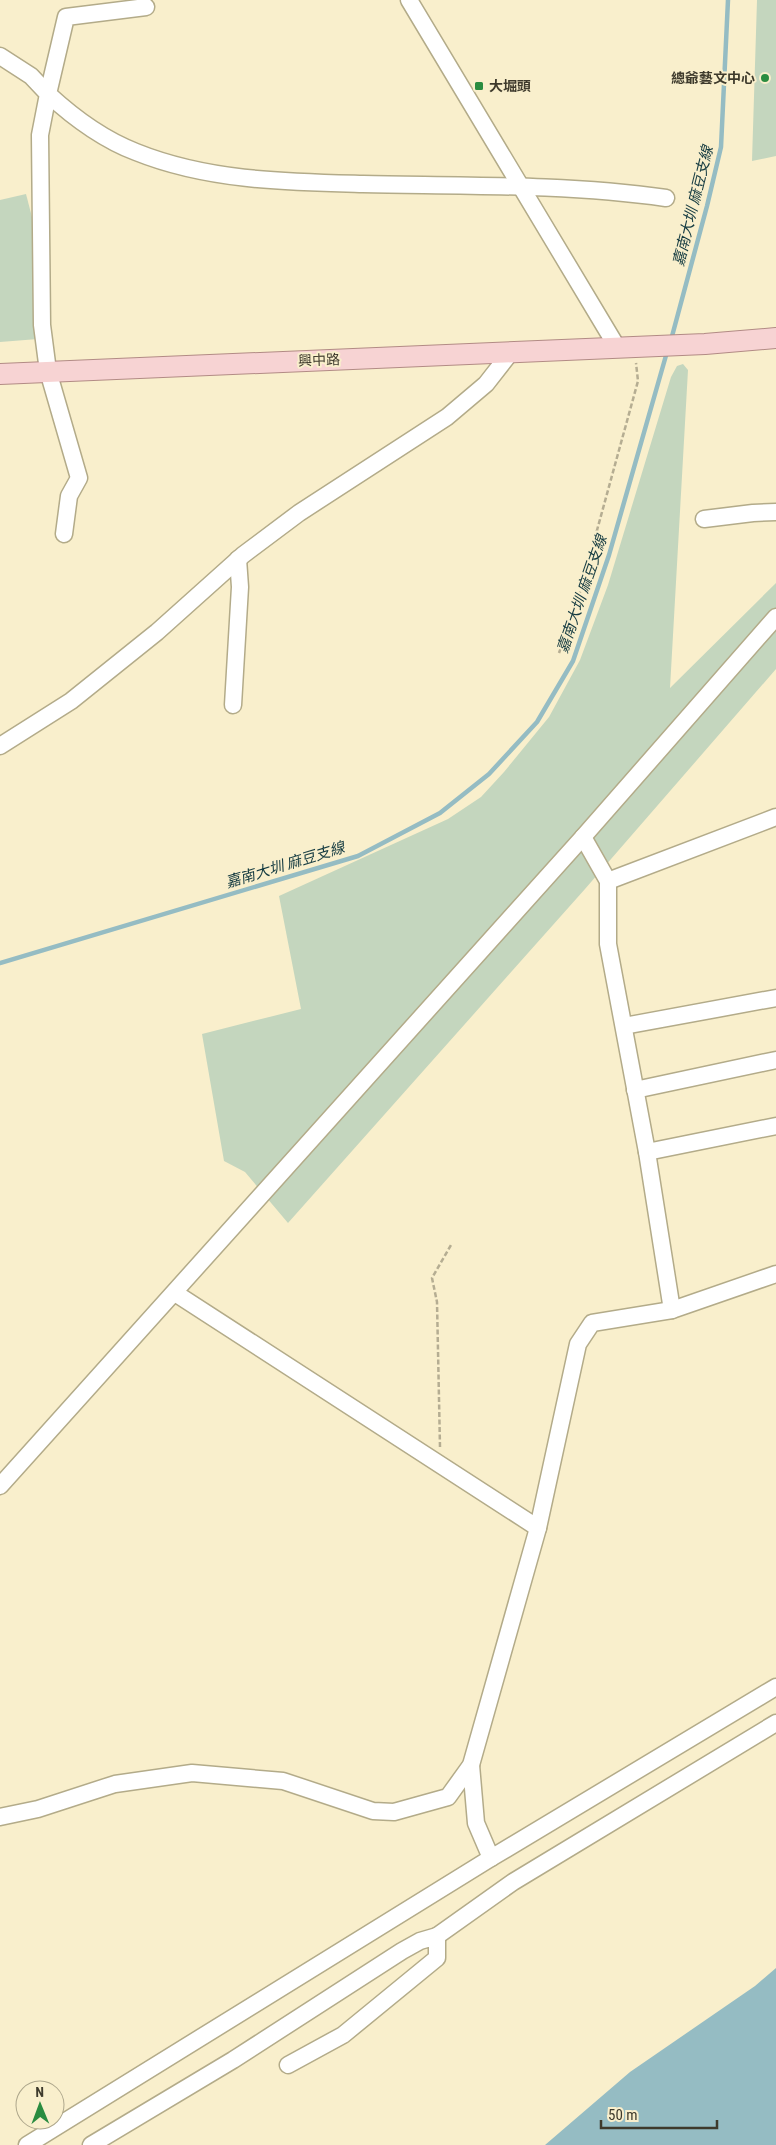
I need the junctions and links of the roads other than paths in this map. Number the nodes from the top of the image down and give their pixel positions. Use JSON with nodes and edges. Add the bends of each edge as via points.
{"nodes":[{"id":1,"x":409,"y":0,"type":"edge"},
{"id":2,"x":146,"y":7,"type":"dead end"},
{"id":3,"x":0,"y":56,"type":"edge"},
{"id":4,"x":48,"y":94,"type":"junction"},
{"id":5,"x":521,"y":187,"type":"junction"},
{"id":6,"x":666,"y":198,"type":"dead end"},
{"id":7,"x":776,"y":338,"type":"edge"},
{"id":8,"x":630,"y":347,"type":"junction"},
{"id":9,"x":511,"y":352,"type":"junction"},
{"id":10,"x":48,"y":372,"type":"junction"},
{"id":11,"x":0,"y":374,"type":"edge"},
{"id":12,"x":776,"y":512,"type":"edge"},
{"id":13,"x":704,"y":519,"type":"dead end"},
{"id":14,"x":64,"y":534,"type":"dead end"},
{"id":15,"x":238,"y":559,"type":"junction"},
{"id":16,"x":776,"y":617,"type":"edge"},
{"id":17,"x":233,"y":705,"type":"dead end"},
{"id":18,"x":0,"y":746,"type":"edge"},
{"id":19,"x":776,"y":817,"type":"edge"},
{"id":20,"x":583,"y":837,"type":"junction"},
{"id":21,"x":608,"y":882,"type":"junction"},
{"id":22,"x":776,"y":998,"type":"edge"},
{"id":23,"x":624,"y":1026,"type":"junction"},
{"id":24,"x":776,"y":1060,"type":"edge"},
{"id":25,"x":635,"y":1090,"type":"junction"},
{"id":26,"x":776,"y":1126,"type":"edge"},
{"id":27,"x":647,"y":1152,"type":"junction"},
{"id":28,"x":776,"y":1274,"type":"edge"},
{"id":29,"x":175,"y":1293,"type":"junction"},
{"id":30,"x":672,"y":1310,"type":"junction"},
{"id":31,"x":0,"y":1486,"type":"edge"},
{"id":32,"x":538,"y":1528,"type":"junction"},
{"id":33,"x":776,"y":1686,"type":"edge"},
{"id":34,"x":776,"y":1723,"type":"edge"},
{"id":35,"x":470,"y":1764,"type":"junction"},
{"id":36,"x":0,"y":1817,"type":"edge"},
{"id":37,"x":491,"y":1858,"type":"junction"},
{"id":38,"x":437,"y":1936,"type":"junction"},
{"id":39,"x":288,"y":2065,"type":"dead end"},
{"id":40,"x":26,"y":2145,"type":"edge"},
{"id":41,"x":91,"y":2145,"type":"edge"}],
"edges":[{"from":1,"to":5,"type":"street"},
{"from":2,"to":4,"type":"street","via":[[66,17]]},
{"from":3,"to":4,"type":"street","via":[[31,76]]},
{"from":4,"to":5,"type":"street","via":[[80,123],[106,138],[135,152],[202,173],[332,183]]},
{"from":4,"to":10,"type":"street","via":[[40,135],[42,325]]},
{"from":5,"to":6,"type":"street","via":[[608,190]]},
{"from":5,"to":8,"type":"street"},
{"from":7,"to":8,"type":"main road","name":"興中路"},
{"from":8,"to":9,"type":"main road","name":"興中路"},
{"from":9,"to":10,"type":"main road","name":"興中路"},
{"from":9,"to":15,"type":"street","via":[[486,384],[447,417],[300,513]]},
{"from":10,"to":11,"type":"main road","name":"興中路"},
{"from":10,"to":14,"type":"street","via":[[79,478],[69,496]]},
{"from":12,"to":13,"type":"street"},
{"from":15,"to":17,"type":"street","via":[[240,587]]},
{"from":15,"to":18,"type":"street","via":[[157,632],[71,701]]},
{"from":16,"to":20,"type":"street"},
{"from":19,"to":21,"type":"street"},
{"from":20,"to":21,"type":"street"},
{"from":20,"to":29,"type":"street"},
{"from":21,"to":23,"type":"street","via":[[608,944]]},
{"from":22,"to":23,"type":"street"},
{"from":23,"to":25,"type":"street"},
{"from":24,"to":25,"type":"street"},
{"from":25,"to":27,"type":"street"},
{"from":26,"to":27,"type":"street"},
{"from":27,"to":30,"type":"street"},
{"from":28,"to":30,"type":"street"},
{"from":29,"to":31,"type":"street"},
{"from":29,"to":32,"type":"street"},
{"from":30,"to":32,"type":"street","via":[[592,1323],[578,1344]]},
{"from":32,"to":35,"type":"street"},
{"from":33,"to":37,"type":"street"},
{"from":34,"to":38,"type":"street","via":[[513,1882]]},
{"from":35,"to":36,"type":"street","via":[[448,1797],[394,1812],[373,1811],[283,1782],[192,1773],[116,1784],[38,1809]]},
{"from":35,"to":37,"type":"street","via":[[476,1823]]},
{"from":37,"to":40,"type":"street"},
{"from":38,"to":39,"type":"street","via":[[437,1958],[343,2035]]},
{"from":38,"to":41,"type":"street","via":[[402,1951],[233,2060]]}]}
